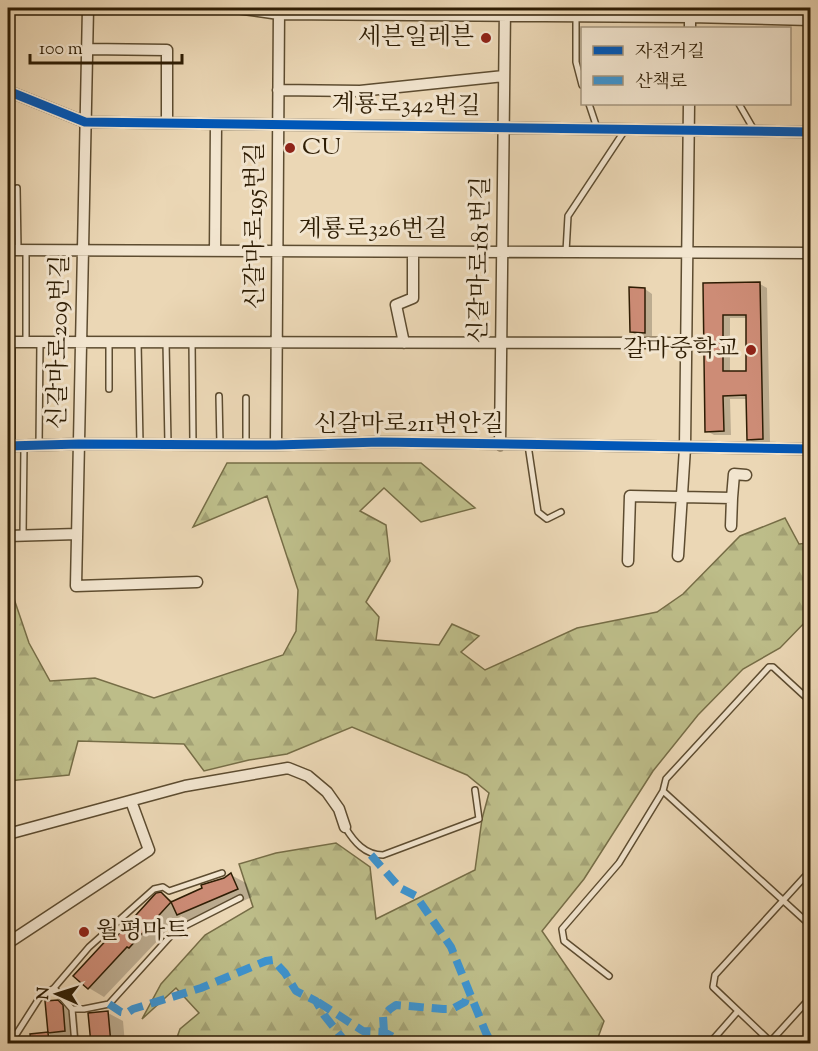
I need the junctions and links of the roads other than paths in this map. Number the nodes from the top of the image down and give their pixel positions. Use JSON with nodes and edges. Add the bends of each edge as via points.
{"nodes":[{"id":1,"x":88,"y":8,"type":"edge"},
{"id":2,"x":236,"y":8,"type":"edge"},
{"id":3,"x":279,"y":11,"type":"edge"},
{"id":4,"x":505,"y":12,"type":"edge"},
{"id":5,"x":598,"y":12,"type":"edge"},
{"id":6,"x":576,"y":16,"type":"junction"},
{"id":7,"x":690,"y":18,"type":"edge"},
{"id":8,"x":810,"y":20,"type":"edge"},
{"id":9,"x":87,"y":48,"type":"junction"},
{"id":10,"x":504,"y":76,"type":"junction"},
{"id":11,"x":581,"y":81,"type":"edge"},
{"id":12,"x":278,"y":90,"type":"junction"},
{"id":13,"x":8,"y":91,"type":"edge"},
{"id":14,"x":589,"y":105,"type":"edge"},
{"id":15,"x":689,"y":105,"type":"edge"},
{"id":16,"x":740,"y":105,"type":"edge"},
{"id":17,"x":85,"y":122,"type":"junction"},
{"id":18,"x":167,"y":123,"type":"junction"},
{"id":19,"x":216,"y":124,"type":"junction"},
{"id":20,"x":278,"y":124,"type":"junction"},
{"id":21,"x":504,"y":127,"type":"junction"},
{"id":22,"x":597,"y":128,"type":"junction"},
{"id":23,"x":625,"y":129,"type":"junction"},
{"id":24,"x":688,"y":129,"type":"junction"},
{"id":25,"x":754,"y":130,"type":"junction"},
{"id":26,"x":810,"y":132,"type":"edge"},
{"id":27,"x":17,"y":188,"type":"dead end"},
{"id":28,"x":17,"y":250,"type":"edge"},
{"id":29,"x":82,"y":250,"type":"junction"},
{"id":30,"x":215,"y":251,"type":"junction"},
{"id":31,"x":277,"y":251,"type":"junction"},
{"id":32,"x":413,"y":252,"type":"junction"},
{"id":33,"x":502,"y":252,"type":"junction"},
{"id":34,"x":566,"y":252,"type":"junction"},
{"id":35,"x":687,"y":252,"type":"junction"},
{"id":36,"x":810,"y":253,"type":"edge"},
{"id":37,"x":10,"y":342,"type":"edge"},
{"id":38,"x":26,"y":342,"type":"junction"},
{"id":39,"x":40,"y":342,"type":"junction"},
{"id":40,"x":81,"y":342,"type":"junction"},
{"id":41,"x":108,"y":342,"type":"junction"},
{"id":42,"x":138,"y":342,"type":"junction"},
{"id":43,"x":166,"y":342,"type":"junction"},
{"id":44,"x":192,"y":342,"type":"junction"},
{"id":45,"x":276,"y":342,"type":"junction"},
{"id":46,"x":404,"y":343,"type":"junction"},
{"id":47,"x":501,"y":343,"type":"junction"},
{"id":48,"x":686,"y":343,"type":"junction"},
{"id":49,"x":109,"y":389,"type":"dead end"},
{"id":50,"x":219,"y":396,"type":"dead end"},
{"id":51,"x":246,"y":398,"type":"dead end"},
{"id":52,"x":78,"y":444,"type":"junction"},
{"id":53,"x":140,"y":444,"type":"junction"},
{"id":54,"x":168,"y":444,"type":"junction"},
{"id":55,"x":193,"y":444,"type":"junction"},
{"id":56,"x":220,"y":444,"type":"junction"},
{"id":57,"x":246,"y":445,"type":"junction"},
{"id":58,"x":276,"y":445,"type":"junction"},
{"id":59,"x":500,"y":445,"type":"junction"},
{"id":60,"x":528,"y":445,"type":"junction"},
{"id":61,"x":14,"y":446,"type":"edge"},
{"id":62,"x":39,"y":446,"type":"junction"},
{"id":63,"x":685,"y":448,"type":"junction"},
{"id":64,"x":810,"y":449,"type":"edge"},
{"id":65,"x":747,"y":475,"type":"dead end"},
{"id":66,"x":681,"y":496,"type":"junction"},
{"id":67,"x":732,"y":498,"type":"junction"},
{"id":68,"x":561,"y":512,"type":"dead end"},
{"id":69,"x":731,"y":526,"type":"dead end"},
{"id":70,"x":77,"y":534,"type":"junction"},
{"id":71,"x":23,"y":535,"type":"junction"},
{"id":72,"x":8,"y":536,"type":"edge"},
{"id":73,"x":678,"y":556,"type":"dead end"},
{"id":74,"x":628,"y":561,"type":"dead end"},
{"id":75,"x":197,"y":582,"type":"dead end"},
{"id":76,"x":810,"y":701,"type":"edge"},
{"id":77,"x":476,"y":790,"type":"dead end"},
{"id":78,"x":663,"y":791,"type":"junction"},
{"id":79,"x":131,"y":801,"type":"junction"},
{"id":80,"x":345,"y":827,"type":"joint"},
{"id":81,"x":8,"y":834,"type":"edge"},
{"id":82,"x":810,"y":871,"type":"edge"},
{"id":83,"x":222,"y":873,"type":"dead end"},
{"id":84,"x":240,"y":898,"type":"dead end"},
{"id":85,"x":784,"y":900,"type":"junction"},
{"id":86,"x":810,"y":925,"type":"edge"},
{"id":87,"x":8,"y":930,"type":"edge"},
{"id":88,"x":19,"y":934,"type":"junction"},
{"id":89,"x":8,"y":943,"type":"edge"},
{"id":90,"x":609,"y":976,"type":"dead end"},
{"id":91,"x":54,"y":988,"type":"junction"},
{"id":92,"x":810,"y":998,"type":"edge"},
{"id":93,"x":72,"y":1009,"type":"junction"},
{"id":94,"x":738,"y":1011,"type":"junction"},
{"id":95,"x":772,"y":1042,"type":"edge"},
{"id":96,"x":10,"y":1044,"type":"edge"},
{"id":97,"x":75,"y":1044,"type":"edge"},
{"id":98,"x":709,"y":1044,"type":"edge"}],
"edges":[{"from":1,"to":9,"type":"street","name":"신갈마로209번길"},
{"from":2,"to":3,"type":"street"},
{"from":3,"to":4,"type":"street"},
{"from":3,"to":12,"type":"street","name":"신갈마로195번길"},
{"from":4,"to":6,"type":"street"},
{"from":4,"to":10,"type":"street","name":"신갈마로181번길"},
{"from":5,"to":6,"type":"street"},
{"from":5,"to":7,"type":"street"},
{"from":6,"to":11,"type":"lane","via":[[576,62]]},
{"from":7,"to":8,"type":"street"},
{"from":9,"to":17,"type":"street","name":"신갈마로209번길"},
{"from":9,"to":18,"type":"street","via":[[167,50]]},
{"from":10,"to":12,"type":"street","via":[[360,91]]},
{"from":10,"to":21,"type":"street","name":"신갈마로181번길"},
{"from":12,"to":20,"type":"street","name":"신갈마로195번길"},
{"from":13,"to":17,"type":"street","name":"계룡로342번길"},
{"from":14,"to":22,"type":"lane"},
{"from":15,"to":24,"type":"street"},
{"from":16,"to":25,"type":"lane"},
{"from":17,"to":18,"type":"street","name":"계룡로342번길"},
{"from":17,"to":29,"type":"street","name":"신갈마로209번길"},
{"from":18,"to":19,"type":"street","name":"계룡로342번길"},
{"from":19,"to":20,"type":"street","name":"계룡로342번길"},
{"from":19,"to":30,"type":"street"},
{"from":20,"to":21,"type":"street","name":"계룡로342번길"},
{"from":20,"to":31,"type":"street","name":"신갈마로195번길"},
{"from":21,"to":22,"type":"street","name":"계룡로342번길"},
{"from":21,"to":33,"type":"street","name":"신갈마로181번길"},
{"from":22,"to":23,"type":"street","name":"계룡로342번길"},
{"from":23,"to":24,"type":"street","name":"계룡로342번길"},
{"from":23,"to":34,"type":"lane","via":[[568,216]]},
{"from":24,"to":25,"type":"street","name":"계룡로342번길"},
{"from":24,"to":35,"type":"street"},
{"from":25,"to":26,"type":"street","name":"계룡로342번길"},
{"from":27,"to":28,"type":"lane"},
{"from":28,"to":29,"type":"street","name":"계룡로326번길"},
{"from":28,"to":38,"type":"lane"},
{"from":29,"to":30,"type":"street","name":"계룡로326번길"},
{"from":29,"to":40,"type":"street","name":"신갈마로209번길"},
{"from":30,"to":31,"type":"street","name":"계룡로326번길"},
{"from":31,"to":32,"type":"street","name":"계룡로326번길"},
{"from":31,"to":45,"type":"street","name":"신갈마로195번길"},
{"from":32,"to":33,"type":"street","name":"계룡로326번길"},
{"from":32,"to":46,"type":"street","via":[[412,298],[396,305]]},
{"from":33,"to":34,"type":"street","name":"계룡로326번길"},
{"from":33,"to":47,"type":"street","name":"신갈마로181번길"},
{"from":34,"to":35,"type":"street","name":"계룡로326번길"},
{"from":35,"to":36,"type":"street","name":"계룡로326번길"},
{"from":35,"to":48,"type":"street"},
{"from":37,"to":38,"type":"street"},
{"from":37,"to":61,"type":"lane"},
{"from":38,"to":39,"type":"street"},
{"from":39,"to":40,"type":"street"},
{"from":39,"to":62,"type":"lane"},
{"from":40,"to":41,"type":"street"},
{"from":40,"to":52,"type":"street","name":"신갈마로209번길"},
{"from":41,"to":42,"type":"street"},
{"from":41,"to":49,"type":"lane"},
{"from":42,"to":43,"type":"street"},
{"from":42,"to":53,"type":"lane"},
{"from":43,"to":44,"type":"street"},
{"from":43,"to":54,"type":"lane"},
{"from":44,"to":45,"type":"street"},
{"from":44,"to":55,"type":"lane"},
{"from":45,"to":46,"type":"street"},
{"from":45,"to":58,"type":"street","name":"신갈마로195번길"},
{"from":46,"to":47,"type":"street"},
{"from":47,"to":48,"type":"street"},
{"from":47,"to":59,"type":"street","name":"신갈마로181번길"},
{"from":48,"to":63,"type":"street"},
{"from":50,"to":56,"type":"lane"},
{"from":51,"to":57,"type":"lane"},
{"from":52,"to":53,"type":"street","name":"신갈마로211번안길"},
{"from":52,"to":62,"type":"street","name":"신갈마로211번안길"},
{"from":52,"to":70,"type":"street","name":"신갈마로209번길"},
{"from":53,"to":54,"type":"street","name":"신갈마로211번안길"},
{"from":54,"to":55,"type":"street","name":"신갈마로211번안길"},
{"from":55,"to":56,"type":"street","name":"신갈마로211번안길"},
{"from":56,"to":57,"type":"street","name":"신갈마로211번안길"},
{"from":57,"to":58,"type":"street","name":"신갈마로211번안길"},
{"from":58,"to":59,"type":"street","name":"신갈마로211번안길"},
{"from":59,"to":60,"type":"street","name":"신갈마로211번안길"},
{"from":60,"to":63,"type":"street","name":"신갈마로211번안길"},
{"from":60,"to":68,"type":"lane","via":[[538,512],[547,519]]},
{"from":61,"to":62,"type":"street","name":"신갈마로211번안길"},
{"from":61,"to":71,"type":"lane"},
{"from":63,"to":64,"type":"street","name":"신갈마로211번안길"},
{"from":63,"to":66,"type":"street"},
{"from":65,"to":67,"type":"street","via":[[734,474]]},
{"from":66,"to":67,"type":"street"},
{"from":66,"to":73,"type":"street"},
{"from":66,"to":74,"type":"street","via":[[630,496]]},
{"from":67,"to":69,"type":"street"},
{"from":70,"to":71,"type":"street"},
{"from":70,"to":75,"type":"street","name":"신갈마로209번길","via":[[76,586]]},
{"from":71,"to":72,"type":"street"},
{"from":76,"to":78,"type":"lane","via":[[769,667],[666,779]]},
{"from":77,"to":80,"type":"lane","via":[[479,819],[383,855],[371,855]]},
{"from":78,"to":85,"type":"lane"},
{"from":78,"to":90,"type":"lane","via":[[619,863],[562,929],[564,941]]},
{"from":79,"to":80,"type":"street","via":[[184,786],[288,768],[308,776],[327,792],[339,808]]},
{"from":79,"to":81,"type":"street"},
{"from":79,"to":88,"type":"street","via":[[149,850]]},
{"from":82,"to":85,"type":"lane"},
{"from":83,"to":91,"type":"lane","via":[[169,891],[163,886],[154,889],[88,947]]},
{"from":84,"to":93,"type":"lane","via":[[175,932],[109,1004]]},
{"from":85,"to":86,"type":"lane"},
{"from":85,"to":94,"type":"lane","via":[[715,975],[713,987]]},
{"from":87,"to":88,"type":"street"},
{"from":88,"to":89,"type":"street"},
{"from":91,"to":93,"type":"lane"},
{"from":91,"to":96,"type":"lane","via":[[40,998]]},
{"from":92,"to":95,"type":"lane"},
{"from":93,"to":97,"type":"lane"},
{"from":94,"to":95,"type":"lane"},
{"from":94,"to":98,"type":"lane"}]}
